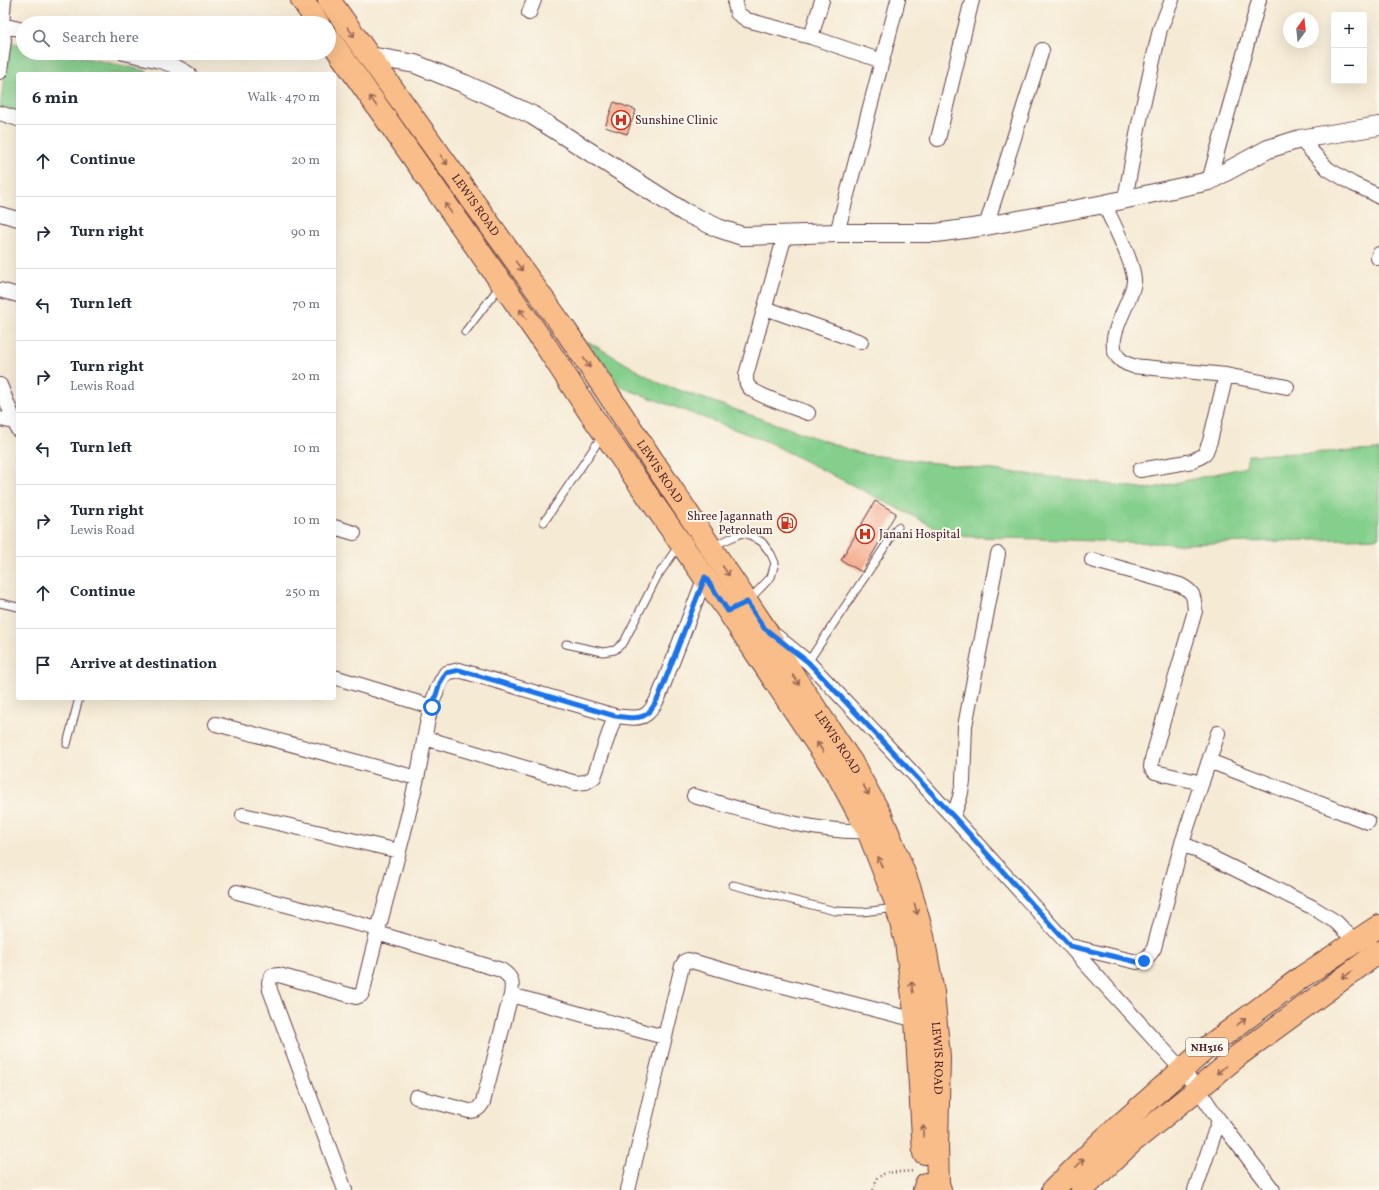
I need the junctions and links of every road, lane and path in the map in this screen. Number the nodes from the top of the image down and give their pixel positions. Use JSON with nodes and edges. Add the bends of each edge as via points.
{"nodes":[{"id":1,"x":302,"y":0,"type":"edge"},
{"id":2,"x":329,"y":0,"type":"edge"},
{"id":3,"x":534,"y":0,"type":"edge"},
{"id":4,"x":736,"y":0,"type":"edge"},
{"id":5,"x":822,"y":0,"type":"edge"},
{"id":6,"x":898,"y":0,"type":"edge"},
{"id":7,"x":972,"y":0,"type":"edge"},
{"id":8,"x":1172,"y":0,"type":"edge"},
{"id":9,"x":1259,"y":0,"type":"edge"},
{"id":10,"x":2,"y":3,"type":"edge"},
{"id":11,"x":529,"y":14,"type":"dead end"},
{"id":12,"x":313,"y":16,"type":"edge"},
{"id":13,"x":2,"y":25,"type":"junction"},
{"id":14,"x":16,"y":28,"type":"edge"},
{"id":15,"x":811,"y":37,"type":"junction"},
{"id":16,"x":336,"y":48,"type":"edge"},
{"id":17,"x":1042,"y":50,"type":"dead end"},
{"id":18,"x":370,"y":56,"type":"junction"},
{"id":19,"x":154,"y":60,"type":"edge"},
{"id":20,"x":882,"y":61,"type":"junction"},
{"id":21,"x":0,"y":72,"type":"edge"},
{"id":22,"x":186,"y":72,"type":"edge"},
{"id":23,"x":0,"y":113,"type":"edge"},
{"id":24,"x":16,"y":118,"type":"edge"},
{"id":25,"x":1379,"y":126,"type":"edge"},
{"id":26,"x":424,"y":133,"type":"junction"},
{"id":27,"x":938,"y":139,"type":"dead end"},
{"id":28,"x":1300,"y":139,"type":"junction"},
{"id":29,"x":407,"y":148,"type":"junction"},
{"id":30,"x":1209,"y":181,"type":"junction"},
{"id":31,"x":1379,"y":197,"type":"edge"},
{"id":32,"x":1125,"y":199,"type":"junction"},
{"id":33,"x":1104,"y":204,"type":"junction"},
{"id":34,"x":0,"y":214,"type":"edge"},
{"id":35,"x":16,"y":218,"type":"edge"},
{"id":36,"x":986,"y":226,"type":"junction"},
{"id":37,"x":837,"y":233,"type":"junction"},
{"id":38,"x":785,"y":235,"type":"junction"},
{"id":39,"x":502,"y":283,"type":"junction"},
{"id":40,"x":0,"y":290,"type":"edge"},
{"id":41,"x":16,"y":294,"type":"edge"},
{"id":42,"x":765,"y":308,"type":"junction"},
{"id":43,"x":465,"y":332,"type":"dead end"},
{"id":44,"x":861,"y":342,"type":"dead end"},
{"id":45,"x":1226,"y":375,"type":"junction"},
{"id":46,"x":0,"y":385,"type":"edge"},
{"id":47,"x":1287,"y":387,"type":"dead end"},
{"id":48,"x":808,"y":413,"type":"dead end"},
{"id":49,"x":0,"y":419,"type":"edge"},
{"id":50,"x":16,"y":426,"type":"edge"},
{"id":51,"x":604,"y":432,"type":"junction"},
{"id":52,"x":1140,"y":470,"type":"dead end"},
{"id":53,"x":544,"y":522,"type":"dead end"},
{"id":54,"x":898,"y":527,"type":"dead end"},
{"id":55,"x":336,"y":528,"type":"edge"},
{"id":56,"x":354,"y":533,"type":"dead end"},
{"id":57,"x":697,"y":550,"type":"junction"},
{"id":58,"x":998,"y":554,"type":"dead end"},
{"id":59,"x":1092,"y":560,"type":"dead end"},
{"id":60,"x":705,"y":577,"type":"junction"},
{"id":61,"x":0,"y":603,"type":"edge"},
{"id":62,"x":738,"y":606,"type":"junction"},
{"id":63,"x":16,"y":607,"type":"edge"},
{"id":64,"x":764,"y":628,"type":"junction"},
{"id":65,"x":566,"y":644,"type":"dead end"},
{"id":66,"x":808,"y":662,"type":"junction"},
{"id":67,"x":336,"y":678,"type":"edge"},
{"id":68,"x":78,"y":700,"type":"edge"},
{"id":69,"x":432,"y":707,"type":"junction"},
{"id":70,"x":615,"y":716,"type":"junction"},
{"id":71,"x":216,"y":724,"type":"dead end"},
{"id":72,"x":1218,"y":733,"type":"dead end"},
{"id":73,"x":425,"y":738,"type":"junction"},
{"id":74,"x":67,"y":744,"type":"dead end"},
{"id":75,"x":1209,"y":761,"type":"junction"},
{"id":76,"x":417,"y":778,"type":"junction"},
{"id":77,"x":1202,"y":783,"type":"junction"},
{"id":78,"x":694,"y":796,"type":"dead end"},
{"id":79,"x":243,"y":815,"type":"dead end"},
{"id":80,"x":954,"y":817,"type":"junction"},
{"id":81,"x":1368,"y":822,"type":"dead end"},
{"id":82,"x":868,"y":831,"type":"junction"},
{"id":83,"x":1182,"y":843,"type":"junction"},
{"id":84,"x":399,"y":851,"type":"junction"},
{"id":85,"x":733,"y":885,"type":"dead end"},
{"id":86,"x":237,"y":892,"type":"dead end"},
{"id":87,"x":897,"y":907,"type":"junction"},
{"id":88,"x":1379,"y":926,"type":"edge"},
{"id":89,"x":378,"y":931,"type":"junction"},
{"id":90,"x":1356,"y":941,"type":"junction"},
{"id":91,"x":1070,"y":946,"type":"junction"},
{"id":92,"x":1377,"y":956,"type":"edge"},
{"id":93,"x":511,"y":995,"type":"junction"},
{"id":94,"x":916,"y":1020,"type":"junction"},
{"id":95,"x":664,"y":1036,"type":"junction"},
{"id":96,"x":1182,"y":1070,"type":"junction"},
{"id":97,"x":1198,"y":1089,"type":"junction"},
{"id":98,"x":416,"y":1097,"type":"dead end"},
{"id":99,"x":1219,"y":1120,"type":"junction"},
{"id":100,"x":928,"y":1185,"type":"edge"},
{"id":101,"x":345,"y":1190,"type":"edge"},
{"id":102,"x":628,"y":1190,"type":"edge"},
{"id":103,"x":872,"y":1190,"type":"edge"},
{"id":104,"x":1053,"y":1190,"type":"edge"},
{"id":105,"x":1082,"y":1190,"type":"edge"},
{"id":106,"x":1195,"y":1190,"type":"edge"},
{"id":107,"x":1273,"y":1190,"type":"edge"}],
"edges":[{"from":1,"to":12,"type":"main road"},
{"from":2,"to":18,"type":"main road","name":"LEWIS ROAD","one_way":true,"via":[[358,43]]},
{"from":3,"to":11,"type":"street"},
{"from":4,"to":15,"type":"street","via":[[737,13],[747,20]]},
{"from":5,"to":15,"type":"street"},
{"from":6,"to":20,"type":"street"},
{"from":7,"to":27,"type":"street"},
{"from":8,"to":32,"type":"street","via":[[1160,29]]},
{"from":9,"to":30,"type":"street"},
{"from":10,"to":13,"type":"street"},
{"from":13,"to":14,"type":"street"},
{"from":13,"to":21,"type":"street","via":[[4,40]]},
{"from":15,"to":20,"type":"street"},
{"from":29,"to":16,"type":"main road","name":"LEWIS ROAD","one_way":true},
{"from":17,"to":36,"type":"street"},
{"from":18,"to":26,"type":"main road","name":"LEWIS ROAD"},
{"from":18,"to":38,"type":"street","via":[[415,64],[532,114],[684,212],[718,228],[742,236]]},
{"from":19,"to":22,"type":"street"},
{"from":20,"to":37,"type":"street"},
{"from":23,"to":24,"type":"street"},
{"from":25,"to":28,"type":"street"},
{"from":26,"to":29,"type":"main road"},
{"from":26,"to":57,"type":"main road","name":"LEWIS ROAD","one_way":true,"via":[[566,331],[611,399]]},
{"from":28,"to":30,"type":"street","via":[[1268,149]]},
{"from":28,"to":31,"type":"street","via":[[1328,170]]},
{"from":39,"to":29,"type":"main road","name":"LEWIS ROAD","one_way":true},
{"from":30,"to":32,"type":"street"},
{"from":32,"to":33,"type":"street"},
{"from":33,"to":36,"type":"street"},
{"from":33,"to":45,"type":"street","via":[[1132,266],[1134,281],[1114,334],[1114,351],[1121,361],[1133,366]]},
{"from":34,"to":35,"type":"street"},
{"from":36,"to":37,"type":"street","via":[[936,233]]},
{"from":37,"to":38,"type":"street"},
{"from":38,"to":42,"type":"street"},
{"from":39,"to":43,"type":"lane"},
{"from":51,"to":39,"type":"main road","name":"LEWIS ROAD","one_way":true},
{"from":40,"to":41,"type":"street"},
{"from":42,"to":44,"type":"street"},
{"from":42,"to":48,"type":"street","via":[[746,382],[751,390]]},
{"from":45,"to":47,"type":"street"},
{"from":45,"to":52,"type":"street","via":[[1205,454],[1193,461]]},
{"from":46,"to":50,"type":"street"},
{"from":49,"to":50,"type":"street"},
{"from":51,"to":53,"type":"lane"},
{"from":51,"to":57,"type":"main road","name":"LEWIS ROAD"},
{"from":54,"to":66,"type":"lane"},
{"from":55,"to":56,"type":"street"},
{"from":57,"to":60,"type":"main road","name":"LEWIS ROAD"},
{"from":57,"to":62,"type":"main road","name":"LEWIS ROAD","one_way":true},
{"from":57,"to":62,"type":"lane","via":[[742,533],[762,542],[771,554],[774,563],[771,577]]},
{"from":57,"to":65,"type":"lane","via":[[657,577],[624,642],[615,650],[602,652]]},
{"from":58,"to":80,"type":"street","via":[[965,726],[963,782]]},
{"from":59,"to":77,"type":"street","via":[[1180,585],[1188,589],[1194,597],[1195,611],[1152,759],[1152,767],[1155,772]]},
{"from":60,"to":62,"type":"main road","name":"LEWIS ROAD"},
{"from":60,"to":70,"type":"street","via":[[654,707],[646,715],[637,718]]},
{"from":61,"to":63,"type":"lane"},
{"from":62,"to":64,"type":"main road","name":"LEWIS ROAD"},
{"from":82,"to":62,"type":"main road","name":"LEWIS ROAD","one_way":true},
{"from":64,"to":66,"type":"street"},
{"from":64,"to":100,"type":"main road","name":"LEWIS ROAD","one_way":true,"via":[[852,763],[881,816],[910,889],[923,936],[933,992],[939,1057],[938,1183]]},
{"from":66,"to":80,"type":"street"},
{"from":67,"to":69,"type":"street"},
{"from":68,"to":74,"type":"lane"},
{"from":69,"to":70,"type":"street","via":[[446,673],[459,670]]},
{"from":69,"to":73,"type":"street"},
{"from":70,"to":73,"type":"street","via":[[594,777],[586,782],[576,783]]},
{"from":71,"to":76,"type":"street"},
{"from":72,"to":75,"type":"street"},
{"from":73,"to":76,"type":"street"},
{"from":75,"to":77,"type":"street"},
{"from":75,"to":81,"type":"street"},
{"from":76,"to":84,"type":"street"},
{"from":77,"to":83,"type":"street"},
{"from":78,"to":82,"type":"street","via":[[803,825],[852,832]]},
{"from":79,"to":84,"type":"street"},
{"from":80,"to":91,"type":"street"},
{"from":87,"to":82,"type":"main road","name":"LEWIS ROAD","one_way":true},
{"from":83,"to":90,"type":"street","via":[[1312,907],[1336,922]]},
{"from":83,"to":91,"type":"street","via":[[1154,948],[1149,957],[1137,962]]},
{"from":84,"to":89,"type":"street"},
{"from":85,"to":87,"type":"lane","via":[[835,911],[862,912]]},
{"from":86,"to":89,"type":"street"},
{"from":94,"to":87,"type":"main road","name":"LEWIS ROAD","one_way":true,"via":[[906,942]]},
{"from":88,"to":90,"type":"main road","number":"NH316"},
{"from":89,"to":93,"type":"street","via":[[502,970],[509,975],[513,984]]},
{"from":89,"to":101,"type":"street","via":[[361,995],[356,997],[279,975],[272,976],[269,982]]},
{"from":96,"to":90,"type":"main road","number":"NH316","one_way":true,"via":[[1215,1041]]},
{"from":91,"to":96,"type":"street"},
{"from":92,"to":97,"type":"main road","number":"NH316","one_way":true,"via":[[1240,1054]]},
{"from":93,"to":95,"type":"street"},
{"from":93,"to":98,"type":"street","via":[[480,1108],[469,1111]]},
{"from":94,"to":95,"type":"street","via":[[685,960]]},
{"from":100,"to":94,"type":"main road","name":"LEWIS ROAD","one_way":true},
{"from":95,"to":102,"type":"street"},
{"from":96,"to":97,"type":"street"},
{"from":104,"to":96,"type":"main road","number":"NH316","one_way":true,"via":[[1103,1140]]},
{"from":97,"to":99,"type":"street"},
{"from":97,"to":105,"type":"main road","number":"NH316","via":[[1130,1144]]},
{"from":99,"to":106,"type":"street"},
{"from":99,"to":107,"type":"street"},
{"from":100,"to":103,"type":"path","via":[[899,1173],[885,1173],[877,1178]]}]}
